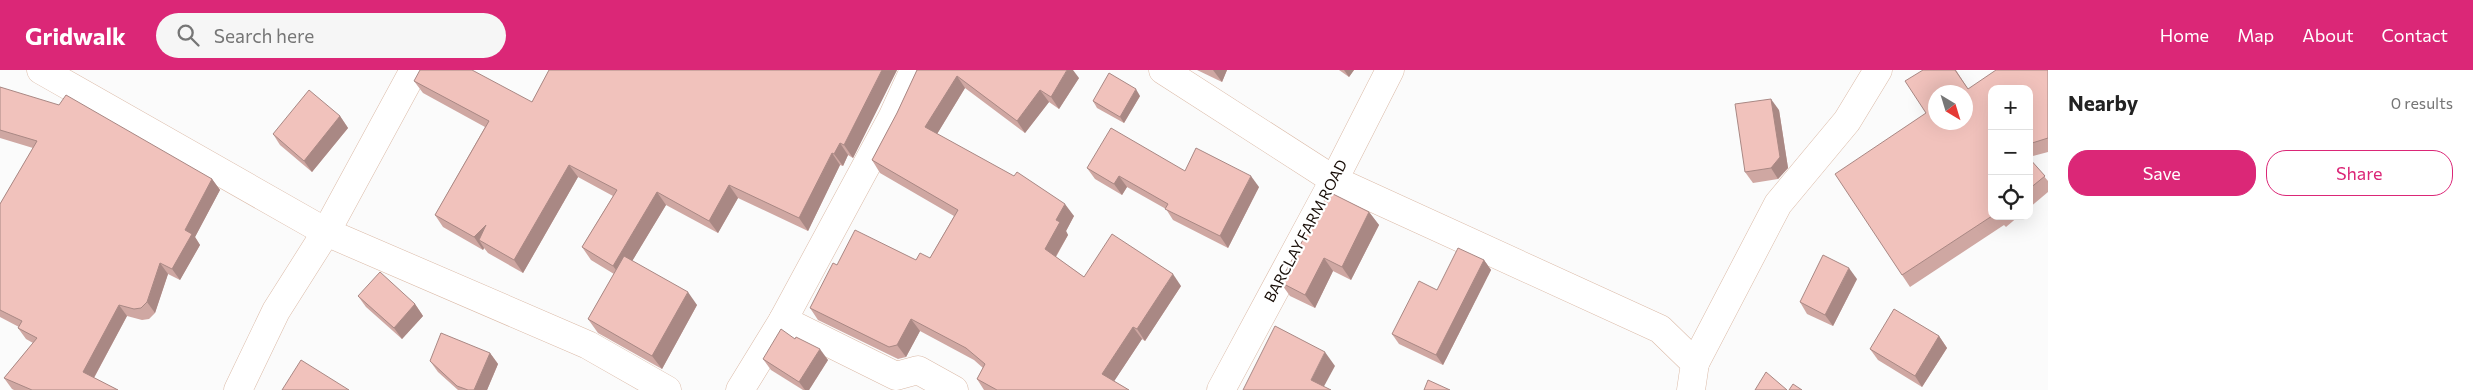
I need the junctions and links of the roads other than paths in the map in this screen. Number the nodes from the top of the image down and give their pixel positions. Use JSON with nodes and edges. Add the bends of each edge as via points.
{"nodes":[{"id":1,"x":41,"y":70,"type":"edge"},
{"id":2,"x":414,"y":70,"type":"edge"},
{"id":3,"x":914,"y":70,"type":"edge"},
{"id":4,"x":1163,"y":70,"type":"edge"},
{"id":5,"x":1390,"y":70,"type":"edge"},
{"id":6,"x":1878,"y":70,"type":"edge"},
{"id":7,"x":1334,"y":180,"type":"junction"},
{"id":8,"x":326,"y":232,"type":"junction"},
{"id":9,"x":783,"y":320,"type":"junction"},
{"id":10,"x":1695,"y":363,"type":"junction"},
{"id":11,"x":238,"y":390,"type":"edge"},
{"id":12,"x":667,"y":390,"type":"edge"},
{"id":13,"x":740,"y":390,"type":"edge"},
{"id":14,"x":954,"y":390,"type":"edge"},
{"id":15,"x":1221,"y":390,"type":"edge"},
{"id":16,"x":1691,"y":390,"type":"edge"}],
"edges":[{"from":1,"to":8,"type":"street"},
{"from":2,"to":8,"type":"street"},
{"from":3,"to":9,"type":"street","via":[[892,118]]},
{"from":4,"to":7,"type":"street"},
{"from":5,"to":7,"type":"street","name":"BARCLAY FARM ROAD"},
{"from":6,"to":10,"type":"street","via":[[1847,121],[1778,204]]},
{"from":7,"to":10,"type":"street","via":[[1660,329]]},
{"from":7,"to":15,"type":"street","name":"BARCLAY FARM ROAD"},
{"from":8,"to":11,"type":"street","via":[[276,311]]},
{"from":8,"to":12,"type":"street","via":[[588,345]]},
{"from":9,"to":13,"type":"street"},
{"from":9,"to":14,"type":"street","via":[[896,376],[918,370]]},
{"from":10,"to":16,"type":"street"}]}
